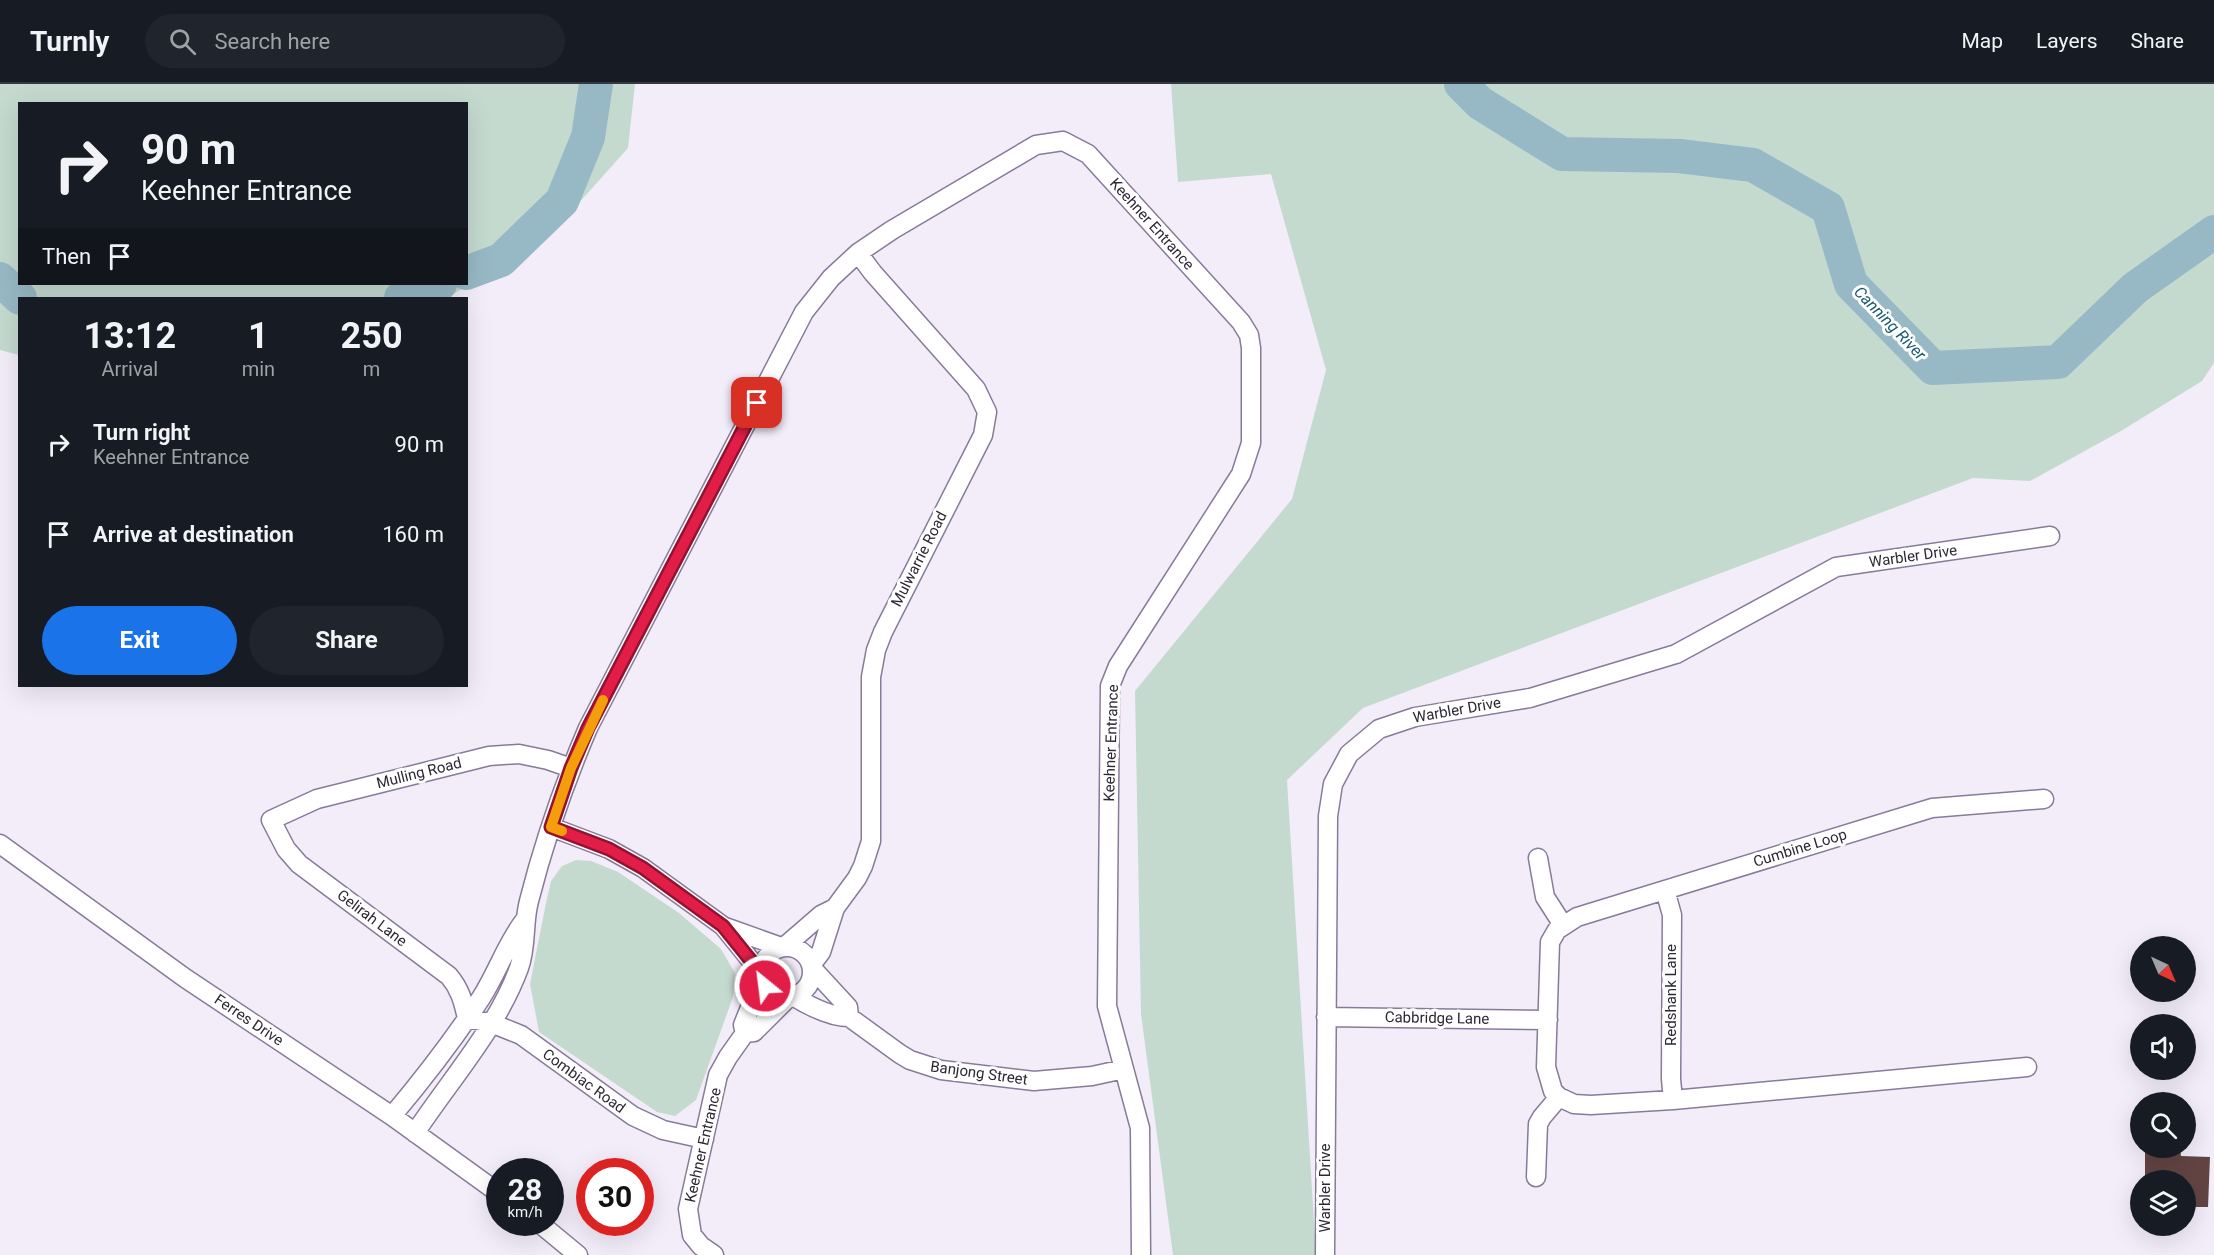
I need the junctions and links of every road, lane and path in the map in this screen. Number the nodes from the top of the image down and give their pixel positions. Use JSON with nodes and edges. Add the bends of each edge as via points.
{"nodes":[{"id":1,"x":858,"y":253,"type":"junction"},
{"id":2,"x":2050,"y":536,"type":"dead end"},
{"id":3,"x":571,"y":768,"type":"junction"},
{"id":4,"x":2044,"y":799,"type":"dead end"},
{"id":5,"x":271,"y":820,"type":"joint"},
{"id":6,"x":551,"y":827,"type":"junction"},
{"id":7,"x":0,"y":844,"type":"edge"},
{"id":8,"x":1538,"y":858,"type":"dead end"},
{"id":9,"x":1665,"y":890,"type":"junction"},
{"id":10,"x":835,"y":908,"type":"junction"},
{"id":11,"x":524,"y":921,"type":"junction"},
{"id":12,"x":1563,"y":925,"type":"junction"},
{"id":13,"x":723,"y":926,"type":"junction"},
{"id":14,"x":782,"y":947,"type":"junction"},
{"id":15,"x":811,"y":967,"type":"junction"},
{"id":16,"x":761,"y":975,"type":"junction"},
{"id":17,"x":791,"y":997,"type":"junction"},
{"id":18,"x":849,"y":1017,"type":"junction"},
{"id":19,"x":1326,"y":1017,"type":"junction"},
{"id":20,"x":466,"y":1018,"type":"junction"},
{"id":21,"x":1548,"y":1020,"type":"junction"},
{"id":22,"x":491,"y":1023,"type":"junction"},
{"id":23,"x":745,"y":1033,"type":"junction"},
{"id":24,"x":2027,"y":1067,"type":"dead end"},
{"id":25,"x":1124,"y":1068,"type":"junction"},
{"id":26,"x":1559,"y":1097,"type":"junction"},
{"id":27,"x":1673,"y":1100,"type":"junction"},
{"id":28,"x":392,"y":1116,"type":"junction"},
{"id":29,"x":415,"y":1133,"type":"junction"},
{"id":30,"x":704,"y":1139,"type":"junction"},
{"id":31,"x":1536,"y":1177,"type":"dead end"},
{"id":32,"x":486,"y":1184,"type":"edge"},
{"id":33,"x":555,"y":1236,"type":"edge"},
{"id":34,"x":578,"y":1255,"type":"edge"},
{"id":35,"x":714,"y":1255,"type":"edge"},
{"id":36,"x":1141,"y":1255,"type":"edge"},
{"id":37,"x":1324,"y":1255,"type":"edge"}],
"edges":[{"from":1,"to":3,"type":"street","name":"Keehner Entrance","via":[[831,278],[794,329]]},
{"from":1,"to":10,"type":"street","name":"Mulwarrie Road","via":[[976,389],[987,412],[983,435],[876,650],[871,676],[871,841],[857,878]]},
{"from":1,"to":25,"type":"street","name":"Keehner Entrance","via":[[1036,145],[1063,141],[1088,154],[1249,335],[1251,443],[1241,474],[1118,666],[1110,686],[1107,1006]]},
{"from":2,"to":19,"type":"street","name":"Warbler Drive","via":[[1836,567],[1676,654],[1530,698],[1415,717],[1379,729],[1349,754],[1333,784],[1328,816]]},
{"from":3,"to":5,"type":"street","name":"Mulling Road","via":[[519,754],[489,756],[317,800]]},
{"from":3,"to":6,"type":"street","name":"Keehner Entrance"},
{"from":4,"to":9,"type":"street","name":"Cumbine Loop","via":[[1932,808]]},
{"from":5,"to":20,"type":"street","name":"Gelirah Lane","via":[[299,864],[449,976],[462,997]]},
{"from":6,"to":11,"type":"street","name":"Keehner Entrance"},
{"from":6,"to":13,"type":"street","via":[[634,863]]},
{"from":7,"to":28,"type":"street","name":"Ferres Drive","via":[[185,978]]},
{"from":8,"to":12,"type":"street","via":[[1545,897]]},
{"from":9,"to":12,"type":"street","name":"Cumbine Loop","via":[[1577,917]]},
{"from":9,"to":27,"type":"street","name":"Redshank Lane","via":[[1672,915]]},
{"from":10,"to":14,"type":"street","name":"Mulwarrie Road"},
{"from":10,"to":15,"type":"street","name":"Mulwarrie Road","via":[[821,952]]},
{"from":11,"to":20,"type":"street","name":"Keehner Entrance"},
{"from":11,"to":22,"type":"street","name":"Keehner Entrance","via":[[520,966]]},
{"from":12,"to":21,"type":"street","via":[[1553,935],[1549,949]]},
{"from":13,"to":14,"type":"street"},
{"from":13,"to":16,"type":"street"},
{"from":14,"to":15,"type":"street","via":[[798,949]]},
{"from":14,"to":16,"type":"street","via":[[766,957]]},
{"from":15,"to":17,"type":"street","via":[[806,989]]},
{"from":15,"to":18,"type":"street","name":"Banjong Street","via":[[848,1007]]},
{"from":16,"to":17,"type":"street","via":[[771,992]]},
{"from":16,"to":23,"type":"street","name":"Keehner Entrance","via":[[743,1025]]},
{"from":17,"to":18,"type":"street","name":"Banjong Street","via":[[838,1017]]},
{"from":17,"to":23,"type":"street","name":"Keehner Entrance","via":[[754,1032]]},
{"from":18,"to":25,"type":"street","name":"Banjong Street","via":[[910,1060],[941,1070],[1034,1081],[1092,1076]]},
{"from":19,"to":21,"type":"street","name":"Cabbridge Lane"},
{"from":19,"to":37,"type":"street","name":"Warbler Drive"},
{"from":20,"to":22,"type":"street","name":"Combiac Road"},
{"from":20,"to":28,"type":"street","name":"Keehner Entrance"},
{"from":21,"to":26,"type":"street","via":[[1546,1067],[1550,1084]]},
{"from":22,"to":29,"type":"street","name":"Keehner Entrance"},
{"from":22,"to":30,"type":"street","name":"Combiac Road","via":[[521,1035],[633,1116],[663,1130]]},
{"from":23,"to":30,"type":"street","name":"Keehner Entrance","via":[[718,1075]]},
{"from":24,"to":27,"type":"street"},
{"from":25,"to":36,"type":"street","name":"Keehner Entrance","via":[[1140,1128]]},
{"from":26,"to":27,"type":"street","via":[[1574,1104],[1591,1105]]},
{"from":26,"to":31,"type":"street","via":[[1538,1124]]},
{"from":28,"to":29,"type":"street","name":"Ferres Drive"},
{"from":29,"to":32,"type":"street","name":"Ferres Drive"},
{"from":30,"to":35,"type":"street","name":"Keehner Entrance","via":[[688,1219],[696,1241]]},
{"from":33,"to":34,"type":"street"}]}
